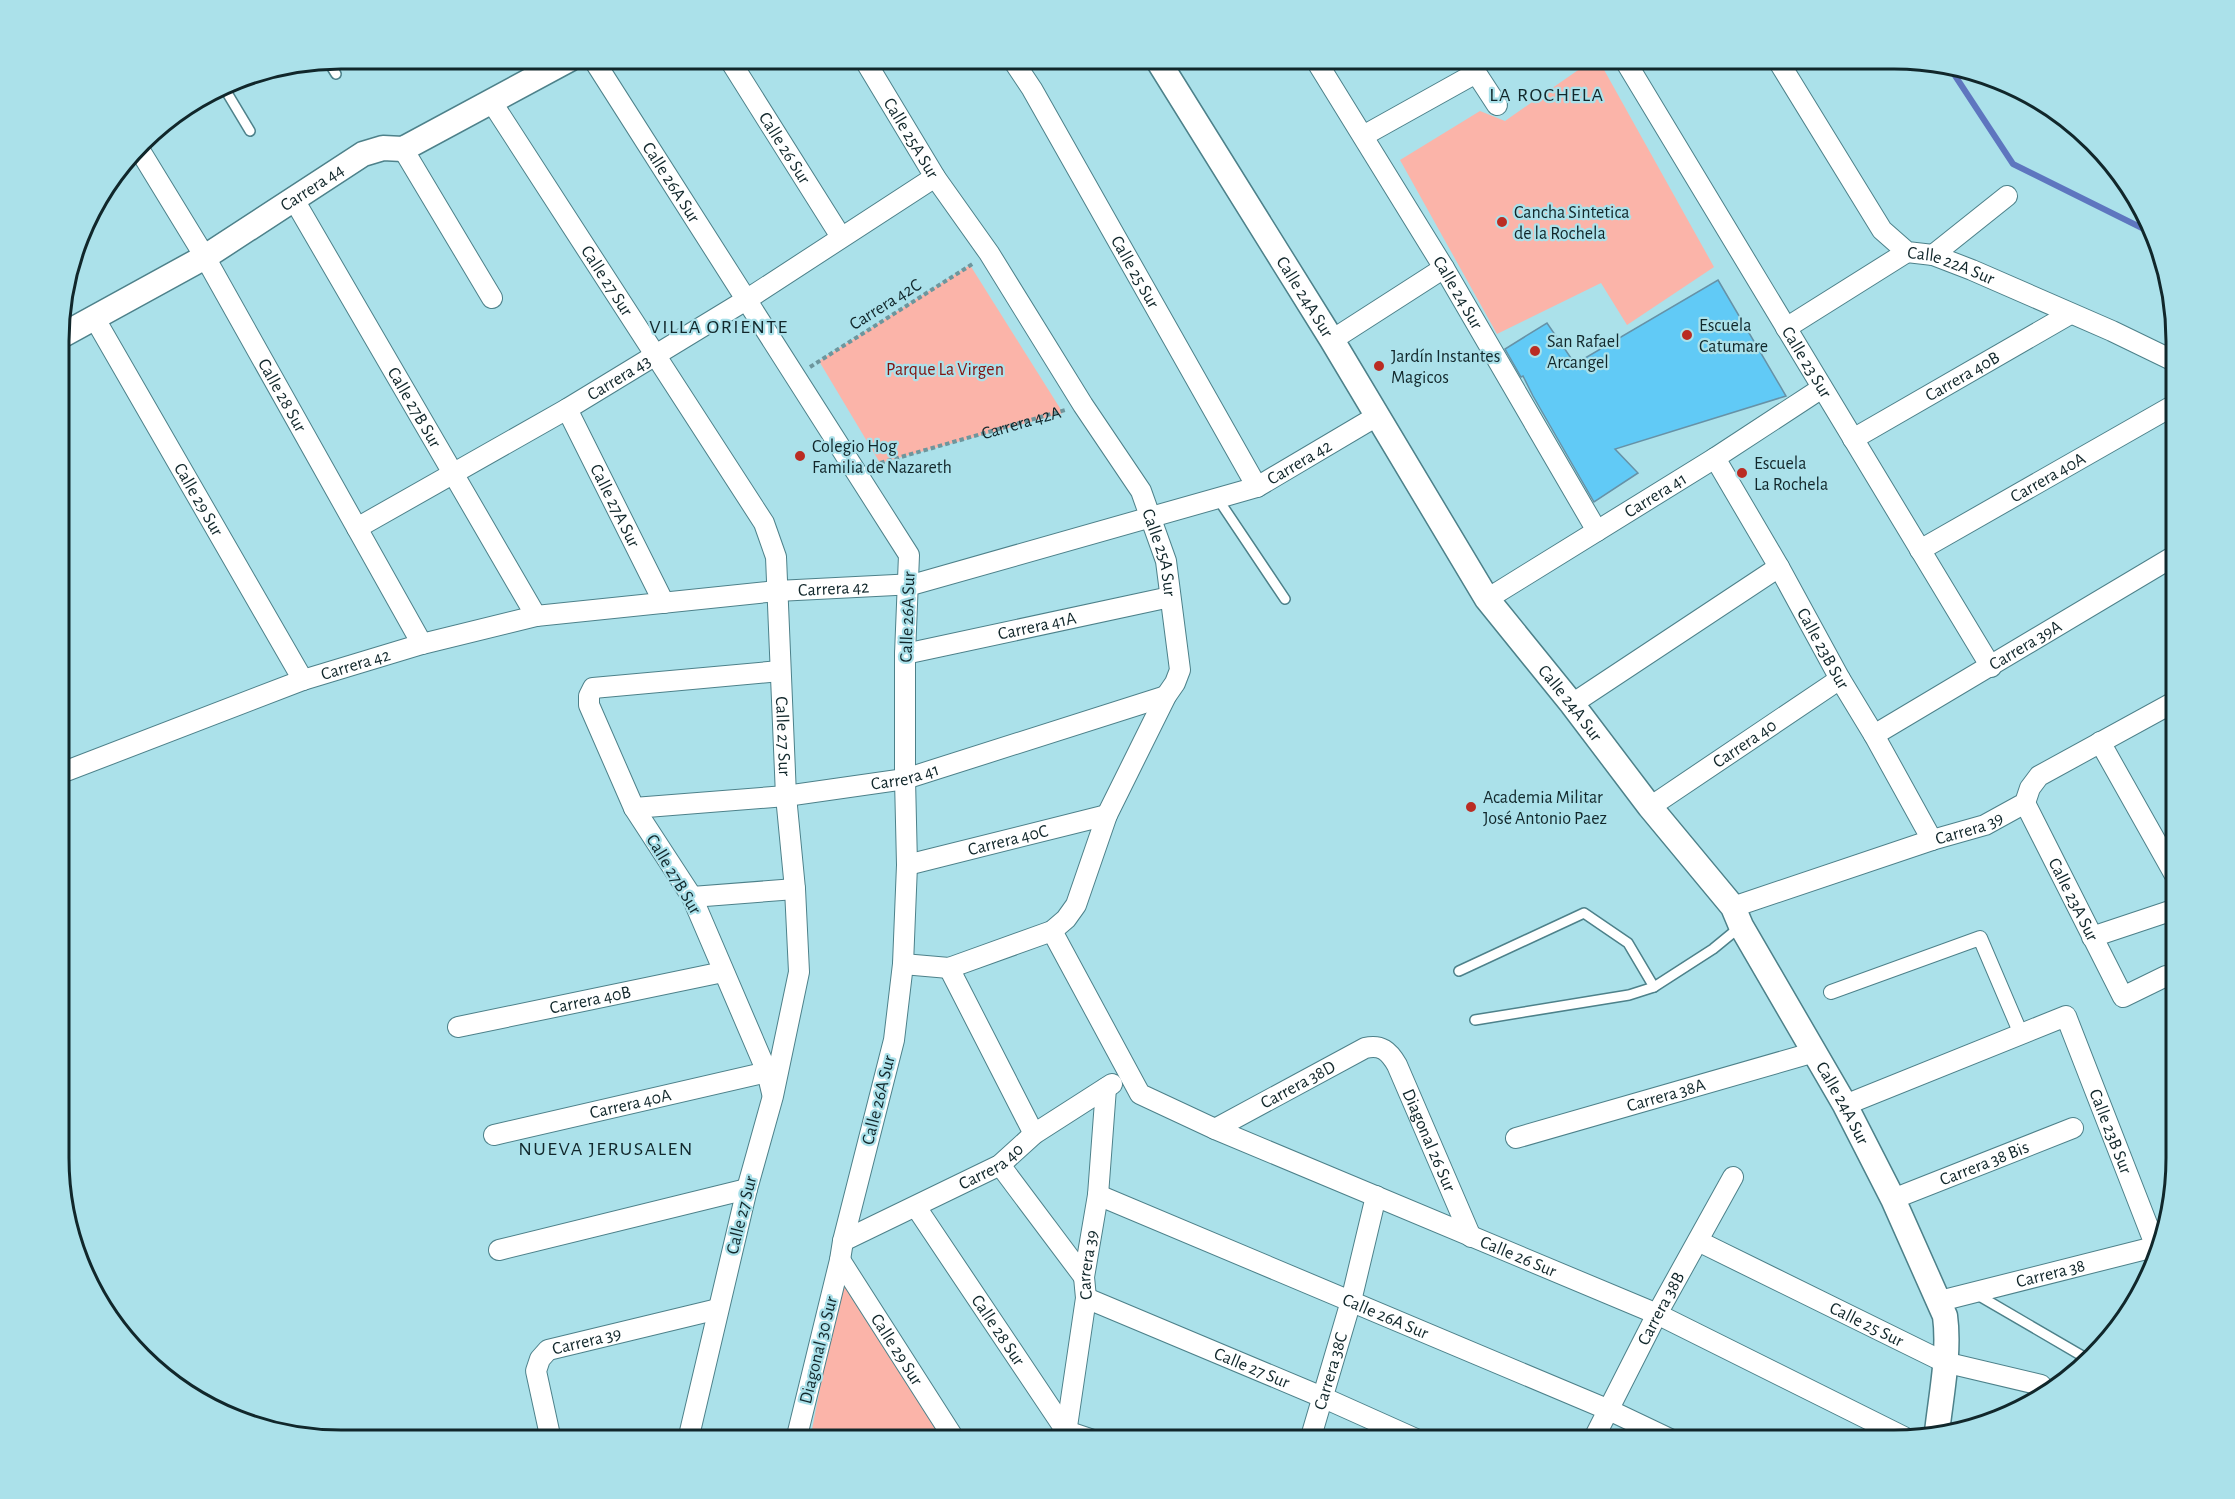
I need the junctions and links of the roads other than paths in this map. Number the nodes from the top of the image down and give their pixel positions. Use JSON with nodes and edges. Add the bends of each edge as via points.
{"nodes":[{"id":1,"x":333,"y":69,"type":"edge"},
{"id":2,"x":547,"y":69,"type":"edge"},
{"id":3,"x":600,"y":69,"type":"edge"},
{"id":4,"x":736,"y":69,"type":"edge"},
{"id":5,"x":871,"y":69,"type":"edge"},
{"id":6,"x":1019,"y":69,"type":"edge"},
{"id":7,"x":1165,"y":69,"type":"edge"},
{"id":8,"x":1322,"y":69,"type":"edge"},
{"id":9,"x":1467,"y":69,"type":"edge"},
{"id":10,"x":1474,"y":69,"type":"edge"},
{"id":11,"x":1631,"y":69,"type":"edge"},
{"id":12,"x":1784,"y":69,"type":"edge"},
{"id":13,"x":336,"y":74,"type":"dead end"},
{"id":14,"x":228,"y":94,"type":"edge"},
{"id":15,"x":491,"y":101,"type":"junction"},
{"id":16,"x":1497,"y":105,"type":"dead end"},
{"id":17,"x":250,"y":130,"type":"dead end"},
{"id":18,"x":1363,"y":136,"type":"junction"},
{"id":19,"x":403,"y":149,"type":"junction"},
{"id":20,"x":143,"y":155,"type":"edge"},
{"id":21,"x":935,"y":177,"type":"junction"},
{"id":22,"x":2007,"y":196,"type":"dead end"},
{"id":23,"x":293,"y":198,"type":"junction"},
{"id":24,"x":841,"y":237,"type":"junction"},
{"id":25,"x":1907,"y":252,"type":"junction"},
{"id":26,"x":1932,"y":255,"type":"junction"},
{"id":27,"x":206,"y":257,"type":"junction"},
{"id":28,"x":1444,"y":268,"type":"junction"},
{"id":29,"x":492,"y":298,"type":"dead end"},
{"id":30,"x":746,"y":300,"type":"junction"},
{"id":31,"x":2070,"y":314,"type":"junction"},
{"id":32,"x":95,"y":319,"type":"junction"},
{"id":33,"x":1786,"y":328,"type":"junction"},
{"id":34,"x":70,"y":332,"type":"edge"},
{"id":35,"x":1332,"y":340,"type":"junction"},
{"id":36,"x":655,"y":355,"type":"junction"},
{"id":37,"x":2166,"y":357,"type":"edge"},
{"id":38,"x":1822,"y":388,"type":"junction"},
{"id":39,"x":567,"y":409,"type":"junction"},
{"id":40,"x":2166,"y":410,"type":"edge"},
{"id":41,"x":1377,"y":416,"type":"junction"},
{"id":42,"x":1853,"y":439,"type":"junction"},
{"id":43,"x":1715,"y":458,"type":"junction"},
{"id":44,"x":453,"y":474,"type":"junction"},
{"id":45,"x":1257,"y":487,"type":"junction"},
{"id":46,"x":1218,"y":499,"type":"junction"},
{"id":47,"x":1150,"y":518,"type":"junction"},
{"id":48,"x":357,"y":528,"type":"junction"},
{"id":49,"x":1597,"y":531,"type":"junction"},
{"id":50,"x":1920,"y":550,"type":"junction"},
{"id":51,"x":2166,"y":561,"type":"edge"},
{"id":52,"x":1779,"y":567,"type":"junction"},
{"id":53,"x":908,"y":584,"type":"junction"},
{"id":54,"x":777,"y":591,"type":"junction"},
{"id":55,"x":1170,"y":597,"type":"junction"},
{"id":56,"x":1285,"y":599,"type":"dead end"},
{"id":57,"x":1487,"y":599,"type":"junction"},
{"id":58,"x":664,"y":603,"type":"junction"},
{"id":59,"x":536,"y":616,"type":"junction"},
{"id":60,"x":422,"y":644,"type":"junction"},
{"id":61,"x":905,"y":654,"type":"junction"},
{"id":62,"x":1990,"y":667,"type":"junction"},
{"id":63,"x":780,"y":671,"type":"junction"},
{"id":64,"x":1839,"y":679,"type":"junction"},
{"id":65,"x":303,"y":680,"type":"junction"},
{"id":66,"x":1166,"y":696,"type":"junction"},
{"id":67,"x":1572,"y":704,"type":"junction"},
{"id":68,"x":2166,"y":706,"type":"edge"},
{"id":69,"x":1874,"y":735,"type":"junction"},
{"id":70,"x":2100,"y":742,"type":"junction"},
{"id":71,"x":69,"y":770,"type":"edge"},
{"id":72,"x":905,"y":779,"type":"junction"},
{"id":73,"x":786,"y":796,"type":"junction"},
{"id":74,"x":2025,"y":803,"type":"junction"},
{"id":75,"x":1650,"y":807,"type":"junction"},
{"id":76,"x":634,"y":808,"type":"junction"},
{"id":77,"x":1107,"y":815,"type":"junction"},
{"id":78,"x":1932,"y":840,"type":"junction"},
{"id":79,"x":2166,"y":859,"type":"edge"},
{"id":80,"x":907,"y":865,"type":"junction"},
{"id":81,"x":795,"y":889,"type":"junction"},
{"id":82,"x":692,"y":897,"type":"junction"},
{"id":83,"x":2166,"y":912,"type":"edge"},
{"id":84,"x":1737,"y":917,"type":"junction"},
{"id":85,"x":1052,"y":931,"type":"junction"},
{"id":86,"x":2092,"y":937,"type":"junction"},
{"id":87,"x":903,"y":964,"type":"junction"},
{"id":88,"x":949,"y":968,"type":"junction"},
{"id":89,"x":1459,"y":971,"type":"dead end"},
{"id":90,"x":723,"y":972,"type":"junction"},
{"id":91,"x":2166,"y":976,"type":"dead end"},
{"id":92,"x":1654,"y":987,"type":"junction"},
{"id":93,"x":1831,"y":992,"type":"dead end"},
{"id":94,"x":1475,"y":1020,"type":"dead end"},
{"id":95,"x":458,"y":1027,"type":"dead end"},
{"id":96,"x":2021,"y":1034,"type":"junction"},
{"id":97,"x":1382,"y":1048,"type":"joint"},
{"id":98,"x":1815,"y":1052,"type":"junction"},
{"id":99,"x":766,"y":1072,"type":"junction"},
{"id":100,"x":1131,"y":1075,"type":"junction"},
{"id":101,"x":1106,"y":1088,"type":"junction"},
{"id":102,"x":773,"y":1096,"type":"junction"},
{"id":103,"x":1845,"y":1105,"type":"junction"},
{"id":104,"x":2073,"y":1128,"type":"dead end"},
{"id":105,"x":1215,"y":1129,"type":"junction"},
{"id":106,"x":1034,"y":1134,"type":"junction"},
{"id":107,"x":494,"y":1136,"type":"dead end"},
{"id":108,"x":1516,"y":1138,"type":"dead end"},
{"id":109,"x":1000,"y":1165,"type":"junction"},
{"id":110,"x":1734,"y":1177,"type":"dead end"},
{"id":111,"x":747,"y":1189,"type":"junction"},
{"id":112,"x":1098,"y":1194,"type":"junction"},
{"id":113,"x":1376,"y":1196,"type":"junction"},
{"id":114,"x":1893,"y":1199,"type":"junction"},
{"id":115,"x":916,"y":1207,"type":"junction"},
{"id":116,"x":2155,"y":1236,"type":"edge"},
{"id":117,"x":1471,"y":1237,"type":"junction"},
{"id":118,"x":1698,"y":1240,"type":"junction"},
{"id":119,"x":2151,"y":1248,"type":"edge"},
{"id":120,"x":499,"y":1250,"type":"dead end"},
{"id":121,"x":841,"y":1250,"type":"junction"},
{"id":122,"x":1084,"y":1277,"type":"junction"},
{"id":123,"x":1974,"y":1293,"type":"junction"},
{"id":124,"x":1086,"y":1298,"type":"junction"},
{"id":125,"x":1351,"y":1301,"type":"junction"},
{"id":126,"x":1940,"y":1301,"type":"junction"},
{"id":127,"x":718,"y":1309,"type":"junction"},
{"id":128,"x":1657,"y":1314,"type":"junction"},
{"id":129,"x":2081,"y":1355,"type":"edge"},
{"id":130,"x":1944,"y":1362,"type":"junction"},
{"id":131,"x":2037,"y":1390,"type":"edge"},
{"id":132,"x":1322,"y":1397,"type":"junction"},
{"id":133,"x":1609,"y":1410,"type":"junction"},
{"id":134,"x":1938,"y":1427,"type":"edge"},
{"id":135,"x":549,"y":1430,"type":"edge"},
{"id":136,"x":690,"y":1430,"type":"edge"},
{"id":137,"x":798,"y":1430,"type":"edge"},
{"id":138,"x":949,"y":1430,"type":"edge"},
{"id":139,"x":1062,"y":1430,"type":"edge"},
{"id":140,"x":1067,"y":1430,"type":"edge"},
{"id":141,"x":1313,"y":1430,"type":"edge"},
{"id":142,"x":1396,"y":1430,"type":"edge"},
{"id":143,"x":1598,"y":1430,"type":"edge"},
{"id":144,"x":1651,"y":1430,"type":"edge"},
{"id":145,"x":1890,"y":1430,"type":"edge"}],
"edges":[{"from":1,"to":13,"type":"lane"},
{"from":2,"to":15,"type":"street","name":"Carrera 44"},
{"from":3,"to":30,"type":"street","name":"Calle 26A Sur"},
{"from":4,"to":24,"type":"street","name":"Calle 26 Sur"},
{"from":5,"to":21,"type":"street","name":"Calle 25A Sur"},
{"from":6,"to":45,"type":"street","name":"Calle 25 Sur"},
{"from":7,"to":35,"type":"street","name":"Calle 24A Sur"},
{"from":8,"to":18,"type":"street","name":"Calle 24 Sur"},
{"from":9,"to":18,"type":"street"},
{"from":10,"to":16,"type":"street"},
{"from":11,"to":33,"type":"street","name":"Calle 23 Sur"},
{"from":12,"to":25,"type":"street","name":"Calle 22A Sur","via":[[1882,230]]},
{"from":14,"to":17,"type":"lane"},
{"from":15,"to":19,"type":"street","name":"Carrera 44"},
{"from":15,"to":36,"type":"street","name":"Calle 27 Sur"},
{"from":18,"to":28,"type":"street","name":"Calle 24 Sur"},
{"from":19,"to":23,"type":"street","name":"Carrera 44","via":[[383,148],[363,154]]},
{"from":19,"to":29,"type":"street"},
{"from":20,"to":27,"type":"street","name":"Calle 28 Sur"},
{"from":21,"to":24,"type":"street","name":"Carrera 43"},
{"from":21,"to":47,"type":"street","name":"Calle 25A Sur","via":[[989,253],[1141,491]]},
{"from":22,"to":26,"type":"street"},
{"from":23,"to":27,"type":"street","name":"Carrera 44"},
{"from":23,"to":44,"type":"street","name":"Calle 27B Sur"},
{"from":24,"to":30,"type":"street","name":"Carrera 43"},
{"from":25,"to":26,"type":"street","name":"Calle 22A Sur"},
{"from":25,"to":33,"type":"street"},
{"from":26,"to":31,"type":"street","name":"Calle 22A Sur"},
{"from":27,"to":32,"type":"street","name":"Carrera 44"},
{"from":27,"to":48,"type":"street","name":"Calle 28 Sur"},
{"from":28,"to":35,"type":"street"},
{"from":28,"to":49,"type":"street","name":"Calle 24 Sur"},
{"from":30,"to":36,"type":"street","name":"Carrera 43"},
{"from":30,"to":53,"type":"street","name":"Calle 26A Sur","via":[[909,555]]},
{"from":31,"to":37,"type":"street","name":"Calle 22A Sur"},
{"from":31,"to":42,"type":"street","name":"Carrera 40B"},
{"from":32,"to":34,"type":"street","name":"Carrera 44"},
{"from":32,"to":65,"type":"street","name":"Calle 29 Sur"},
{"from":33,"to":38,"type":"street","name":"Calle 23 Sur"},
{"from":35,"to":41,"type":"street","name":"Calle 24A Sur"},
{"from":36,"to":39,"type":"street","name":"Carrera 43"},
{"from":36,"to":54,"type":"street","name":"Calle 27 Sur","via":[[764,523],[776,557]]},
{"from":38,"to":42,"type":"street","name":"Calle 23 Sur"},
{"from":38,"to":43,"type":"street","name":"Carrera 41"},
{"from":39,"to":44,"type":"street","name":"Carrera 43"},
{"from":39,"to":58,"type":"street","name":"Calle 27A Sur"},
{"from":40,"to":50,"type":"street","name":"Carrera 40A"},
{"from":41,"to":45,"type":"street","name":"Carrera 42"},
{"from":41,"to":57,"type":"street","name":"Calle 24A Sur"},
{"from":42,"to":50,"type":"street","name":"Calle 23 Sur"},
{"from":43,"to":49,"type":"street","name":"Carrera 41"},
{"from":43,"to":52,"type":"street","name":"Calle 23B Sur"},
{"from":44,"to":48,"type":"street","name":"Carrera 43"},
{"from":44,"to":59,"type":"street","name":"Calle 27B Sur"},
{"from":45,"to":46,"type":"street","name":"Carrera 42"},
{"from":46,"to":47,"type":"street","name":"Carrera 42"},
{"from":46,"to":56,"type":"lane"},
{"from":47,"to":53,"type":"street","name":"Carrera 42"},
{"from":47,"to":55,"type":"street","name":"Calle 25A Sur","via":[[1166,561]]},
{"from":48,"to":60,"type":"street","name":"Calle 28 Sur"},
{"from":49,"to":57,"type":"street","name":"Carrera 41"},
{"from":50,"to":62,"type":"street","name":"Calle 23 Sur"},
{"from":51,"to":62,"type":"street","name":"Carrera 39A"},
{"from":52,"to":64,"type":"street","name":"Calle 23B Sur"},
{"from":52,"to":67,"type":"street"},
{"from":53,"to":54,"type":"street","name":"Carrera 42"},
{"from":53,"to":61,"type":"street","name":"Calle 26A Sur"},
{"from":54,"to":58,"type":"street","name":"Carrera 42"},
{"from":54,"to":63,"type":"street","name":"Calle 27 Sur"},
{"from":55,"to":61,"type":"street","name":"Carrera 41A"},
{"from":55,"to":66,"type":"street","name":"Calle 25A Sur","via":[[1180,670]]},
{"from":57,"to":67,"type":"street","name":"Calle 24A Sur"},
{"from":58,"to":59,"type":"street","name":"Carrera 42"},
{"from":59,"to":60,"type":"street","name":"Carrera 42"},
{"from":60,"to":65,"type":"street","name":"Carrera 42"},
{"from":61,"to":72,"type":"street","name":"Calle 26A Sur"},
{"from":62,"to":69,"type":"street","name":"Carrera 39A"},
{"from":63,"to":73,"type":"street","name":"Calle 27 Sur"},
{"from":63,"to":76,"type":"street","name":"Calle 27B Sur","via":[[594,688],[589,705]]},
{"from":64,"to":69,"type":"street","name":"Calle 23B Sur"},
{"from":64,"to":75,"type":"street","name":"Carrera 40"},
{"from":65,"to":71,"type":"street","name":"Carrera 42"},
{"from":66,"to":72,"type":"street","name":"Carrera 41"},
{"from":66,"to":77,"type":"street","name":"Calle 25A Sur"},
{"from":67,"to":75,"type":"street","name":"Calle 24A Sur"},
{"from":68,"to":70,"type":"street","name":"Carrera 39"},
{"from":69,"to":78,"type":"street","name":"Calle 23B Sur"},
{"from":70,"to":74,"type":"street","name":"Carrera 39","via":[[2039,776]]},
{"from":70,"to":79,"type":"street"},
{"from":72,"to":73,"type":"street","name":"Carrera 41"},
{"from":72,"to":80,"type":"street","name":"Calle 26A Sur"},
{"from":73,"to":76,"type":"street","name":"Carrera 41"},
{"from":73,"to":81,"type":"street","name":"Calle 27 Sur"},
{"from":74,"to":78,"type":"street","name":"Carrera 39","via":[[1985,825]]},
{"from":74,"to":86,"type":"street","name":"Calle 23A Sur"},
{"from":75,"to":84,"type":"street","name":"Calle 24A Sur"},
{"from":76,"to":82,"type":"street","name":"Calle 27B Sur"},
{"from":77,"to":80,"type":"street","name":"Carrera 40C"},
{"from":77,"to":85,"type":"street","name":"Calle 25A Sur","via":[[1076,905]]},
{"from":78,"to":84,"type":"street","name":"Carrera 39"},
{"from":80,"to":87,"type":"street","name":"Calle 26A Sur"},
{"from":81,"to":82,"type":"street"},
{"from":81,"to":102,"type":"street","name":"Calle 27 Sur","via":[[799,972]]},
{"from":82,"to":90,"type":"street","name":"Calle 27B Sur"},
{"from":83,"to":86,"type":"street"},
{"from":84,"to":92,"type":"lane","via":[[1713,948]]},
{"from":84,"to":98,"type":"street","name":"Calle 24A Sur"},
{"from":85,"to":88,"type":"street"},
{"from":85,"to":100,"type":"street"},
{"from":86,"to":91,"type":"street","name":"Calle 23A Sur","via":[[2123,997]]},
{"from":87,"to":88,"type":"street"},
{"from":87,"to":121,"type":"street","name":"Calle 26A Sur","via":[[894,1040]]},
{"from":88,"to":106,"type":"street"},
{"from":89,"to":92,"type":"lane","via":[[1584,913],[1628,942]]},
{"from":90,"to":95,"type":"street","name":"Carrera 40B"},
{"from":90,"to":99,"type":"street","name":"Calle 27B Sur"},
{"from":92,"to":94,"type":"lane","via":[[1629,995]]},
{"from":93,"to":96,"type":"street","via":[[1980,938]]},
{"from":96,"to":103,"type":"street"},
{"from":96,"to":116,"type":"street","name":"Calle 23B Sur","via":[[2066,1016]]},
{"from":97,"to":105,"type":"street","name":"Carrera 38D","via":[[1365,1048]]},
{"from":97,"to":117,"type":"street","name":"Diagonal 26 Sur","via":[[1397,1065]]},
{"from":98,"to":103,"type":"street","name":"Calle 24A Sur"},
{"from":98,"to":108,"type":"street","name":"Carrera 38A"},
{"from":99,"to":102,"type":"street","name":"Calle 27B Sur"},
{"from":99,"to":107,"type":"street","name":"Carrera 40A"},
{"from":100,"to":101,"type":"street","name":"Carrera 40"},
{"from":100,"to":105,"type":"street","name":"Calle 26 Sur","via":[[1140,1094]]},
{"from":101,"to":106,"type":"street","name":"Carrera 40"},
{"from":101,"to":112,"type":"street","name":"Carrera 39"},
{"from":102,"to":111,"type":"street","name":"Calle 27 Sur"},
{"from":103,"to":114,"type":"street","name":"Calle 24A Sur"},
{"from":104,"to":114,"type":"street","name":"Carrera 38 Bis"},
{"from":105,"to":113,"type":"street","name":"Calle 26 Sur"},
{"from":106,"to":109,"type":"street","name":"Carrera 40"},
{"from":109,"to":115,"type":"street","name":"Carrera 40"},
{"from":109,"to":122,"type":"street"},
{"from":110,"to":118,"type":"street","name":"Carrera 38B"},
{"from":111,"to":120,"type":"street"},
{"from":111,"to":127,"type":"street","name":"Calle 27 Sur"},
{"from":112,"to":122,"type":"street","name":"Carrera 39"},
{"from":112,"to":125,"type":"street","name":"Calle 26A Sur"},
{"from":113,"to":117,"type":"street","name":"Calle 26 Sur"},
{"from":113,"to":125,"type":"street","name":"Carrera 38C"},
{"from":114,"to":126,"type":"street","name":"Calle 24A Sur"},
{"from":115,"to":121,"type":"street","name":"Carrera 40"},
{"from":115,"to":139,"type":"street","name":"Calle 28 Sur"},
{"from":117,"to":128,"type":"street","name":"Calle 26 Sur"},
{"from":118,"to":128,"type":"street","name":"Carrera 38B"},
{"from":118,"to":130,"type":"street","name":"Calle 25 Sur"},
{"from":119,"to":123,"type":"street","name":"Carrera 38"},
{"from":121,"to":137,"type":"street","name":"Diagonal 30 Sur"},
{"from":121,"to":138,"type":"street","name":"Calle 29 Sur"},
{"from":122,"to":124,"type":"street","name":"Carrera 39"},
{"from":123,"to":126,"type":"street","name":"Carrera 38"},
{"from":123,"to":129,"type":"lane"},
{"from":124,"to":132,"type":"street","name":"Calle 27 Sur"},
{"from":124,"to":140,"type":"street","name":"Carrera 39"},
{"from":125,"to":132,"type":"street","name":"Carrera 38C"},
{"from":125,"to":133,"type":"street","name":"Calle 26A Sur"},
{"from":126,"to":130,"type":"street","name":"Calle 24A Sur","via":[[1946,1326]]},
{"from":127,"to":135,"type":"street","name":"Carrera 39","via":[[548,1350],[536,1371]]},
{"from":127,"to":136,"type":"street","name":"Calle 27 Sur"},
{"from":128,"to":133,"type":"street","name":"Carrera 38B"},
{"from":128,"to":145,"type":"street","name":"Calle 26 Sur"},
{"from":130,"to":131,"type":"street","name":"Calle 25 Sur"},
{"from":130,"to":134,"type":"street"},
{"from":132,"to":141,"type":"street","name":"Carrera 38C"},
{"from":132,"to":142,"type":"street","name":"Calle 27 Sur"},
{"from":133,"to":143,"type":"street","name":"Carrera 38B"},
{"from":133,"to":144,"type":"street","name":"Calle 26A Sur"}]}
